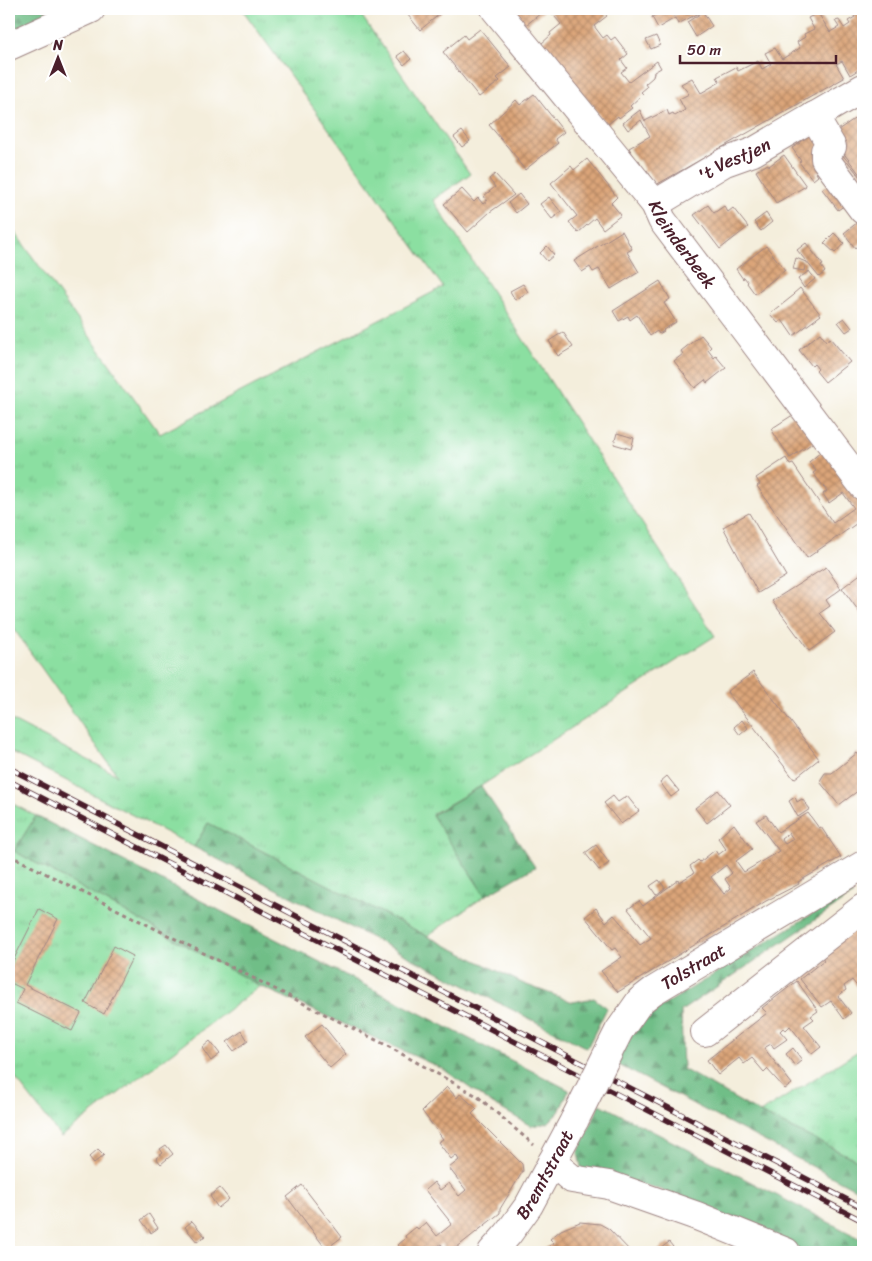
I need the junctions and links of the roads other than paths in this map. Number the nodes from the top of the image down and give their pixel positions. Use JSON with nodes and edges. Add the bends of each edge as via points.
{"nodes":[{"id":1,"x":91,"y":9,"type":"edge"},
{"id":2,"x":495,"y":9,"type":"edge"},
{"id":3,"x":9,"y":46,"type":"edge"},
{"id":4,"x":863,"y":88,"type":"edge"},
{"id":5,"x":814,"y":116,"type":"junction"},
{"id":6,"x":655,"y":204,"type":"junction"},
{"id":7,"x":863,"y":210,"type":"edge"},
{"id":8,"x":863,"y":486,"type":"edge"},
{"id":9,"x":863,"y":864,"type":"edge"},
{"id":10,"x":863,"y":908,"type":"edge"},
{"id":11,"x":705,"y":1032,"type":"dead end"},
{"id":12,"x":575,"y":1119,"type":"joint"},
{"id":13,"x":552,"y":1162,"type":"junction"},
{"id":14,"x":492,"y":1252,"type":"edge"},
{"id":15,"x":786,"y":1252,"type":"edge"}],
"edges":[{"from":1,"to":3,"type":"street"},
{"from":2,"to":6,"type":"street","name":"Kleinderbeek"},
{"from":4,"to":5,"type":"street","name":"'t Vestjen"},
{"from":5,"to":6,"type":"street","name":"'t Vestjen","via":[[753,152],[725,162]]},
{"from":5,"to":7,"type":"street","via":[[832,147],[825,152],[825,160]]},
{"from":6,"to":8,"type":"street","name":"Kleinderbeek","via":[[662,220]]},
{"from":9,"to":12,"type":"street","name":"Tolstraat","bridge":true,"via":[[653,991],[640,1002],[619,1031]]},
{"from":10,"to":11,"type":"street"},
{"from":12,"to":13,"type":"street","name":"Bremtstraat"},
{"from":13,"to":14,"type":"street","name":"Bremtstraat","via":[[529,1205]]},
{"from":13,"to":15,"type":"street","via":[[572,1179],[618,1188]]}]}
